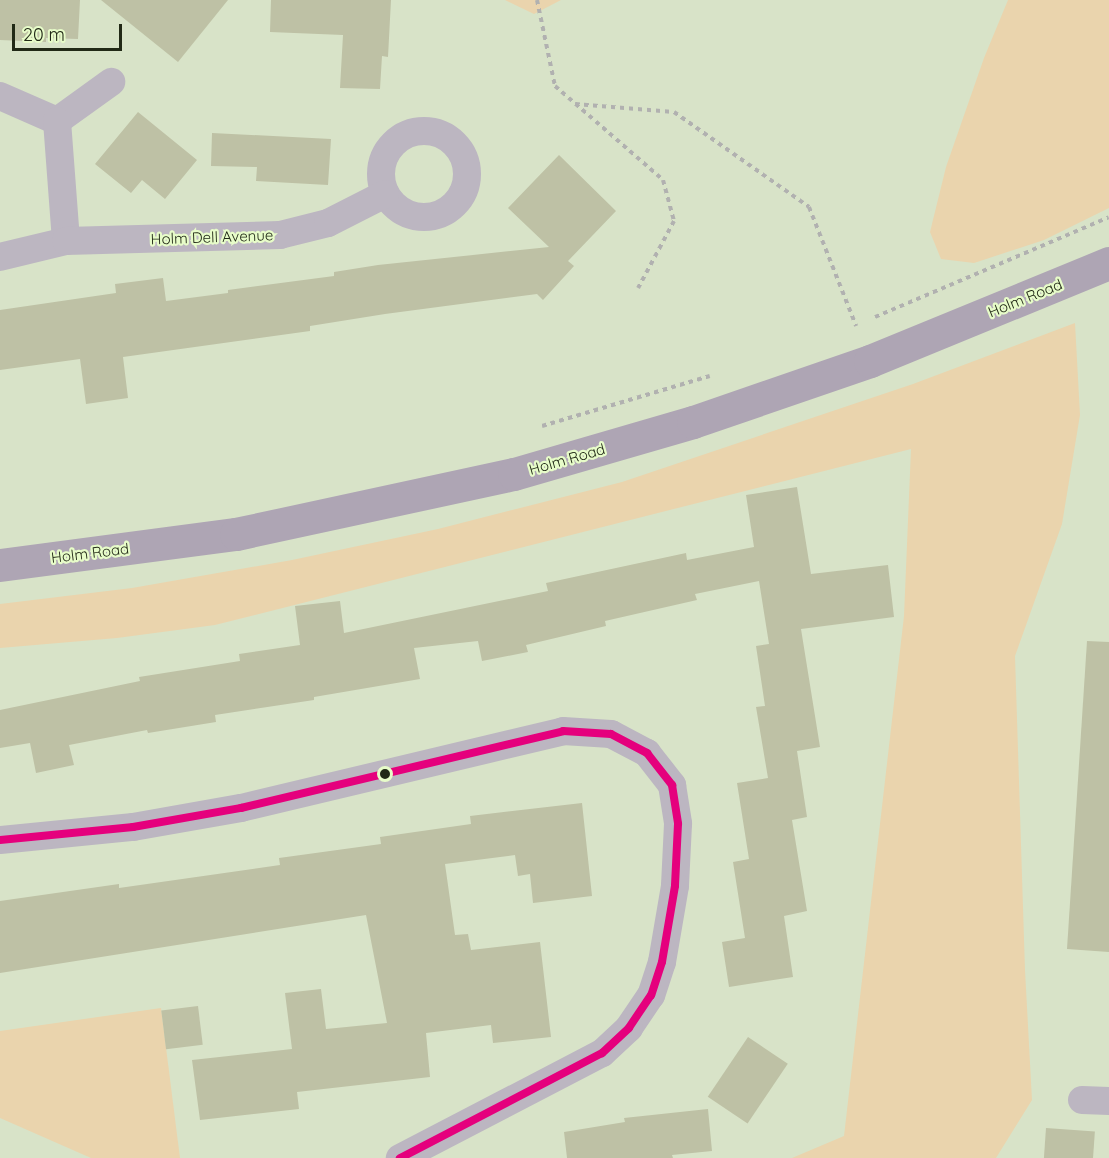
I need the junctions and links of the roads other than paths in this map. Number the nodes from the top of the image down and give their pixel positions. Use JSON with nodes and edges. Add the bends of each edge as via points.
{"nodes":[{"id":1,"x":111,"y":82,"type":"dead end"},
{"id":2,"x":0,"y":96,"type":"edge"},
{"id":3,"x":57,"y":121,"type":"junction"},
{"id":4,"x":385,"y":194,"type":"dead end"},
{"id":5,"x":66,"y":241,"type":"junction"},
{"id":6,"x":0,"y":257,"type":"edge"},
{"id":7,"x":1109,"y":263,"type":"edge"},
{"id":8,"x":0,"y":565,"type":"edge"},
{"id":9,"x":0,"y":840,"type":"edge"},
{"id":10,"x":400,"y":1158,"type":"edge"}],
"edges":[{"from":1,"to":3,"type":"street"},
{"from":2,"to":3,"type":"street"},
{"from":3,"to":5,"type":"street"},
{"from":4,"to":5,"type":"street","name":"Holm Dell Avenue","via":[[328,223],[280,235]]},
{"from":5,"to":6,"type":"street","name":"Holm Dell Avenue"},
{"from":7,"to":8,"type":"main road","name":"Holm Road","via":[[870,361],[693,422],[514,474],[236,534]]},
{"from":9,"to":10,"type":"street","via":[[133,827],[241,808],[564,731],[611,734],[647,753],[672,786],[678,824],[673,897],[662,962],[651,995],[629,1028],[602,1053]]}]}
